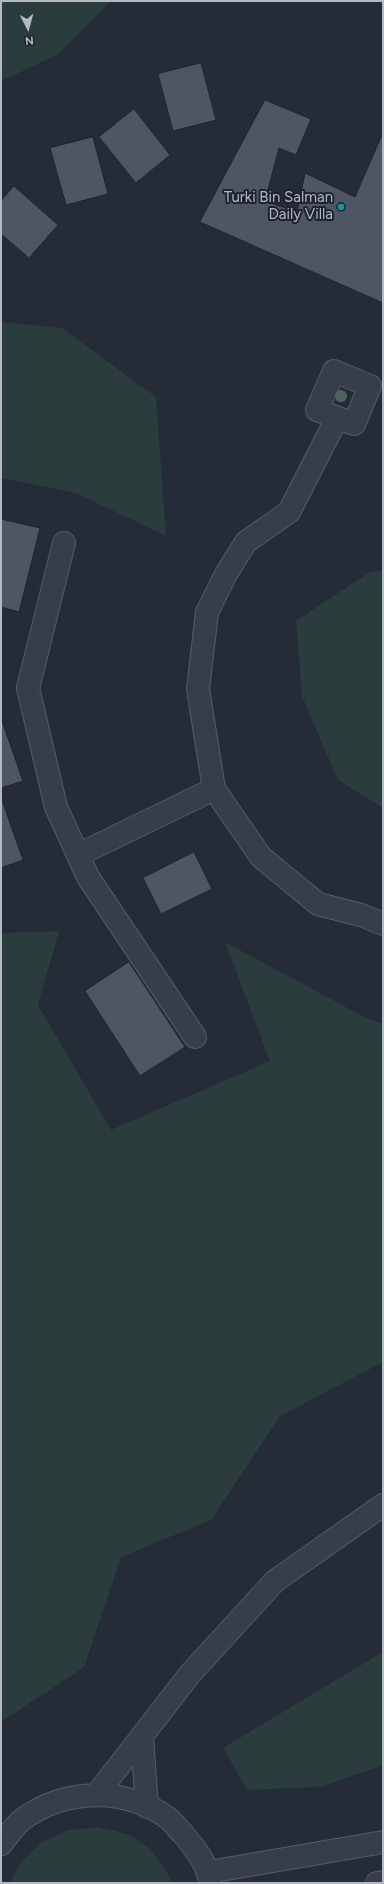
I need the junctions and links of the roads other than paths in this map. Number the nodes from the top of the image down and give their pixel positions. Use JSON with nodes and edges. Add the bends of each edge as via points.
{"nodes":[{"id":1,"x":337,"y":418,"type":"dead end"},
{"id":2,"x":64,"y":543,"type":"dead end"},
{"id":3,"x":214,"y":789,"type":"junction"},
{"id":4,"x":78,"y":855,"type":"junction"},
{"id":5,"x":383,"y":924,"type":"edge"},
{"id":6,"x":195,"y":1037,"type":"dead end"},
{"id":7,"x":383,"y":1504,"type":"edge"},
{"id":8,"x":142,"y":1736,"type":"junction"},
{"id":9,"x":97,"y":1794,"type":"junction"},
{"id":10,"x":147,"y":1807,"type":"junction"},
{"id":11,"x":383,"y":1842,"type":"edge"},
{"id":12,"x":1,"y":1844,"type":"edge"},
{"id":13,"x":209,"y":1878,"type":"edge"},
{"id":14,"x":383,"y":1882,"type":"edge"},
{"id":15,"x":377,"y":1883,"type":"edge"}],
"edges":[{"from":1,"to":3,"type":"street","via":[[289,512],[246,542],[207,612],[198,688]]},
{"from":2,"to":4,"type":"street","via":[[28,688],[56,807]]},
{"from":3,"to":4,"type":"street"},
{"from":3,"to":5,"type":"street","via":[[260,857],[318,904],[361,915]]},
{"from":4,"to":6,"type":"street","via":[[88,877]]},
{"from":7,"to":8,"type":"street","via":[[275,1581],[190,1674]]},
{"from":8,"to":9,"type":"street"},
{"from":8,"to":10,"type":"street"},
{"from":9,"to":10,"type":"street","via":[[135,1800]]},
{"from":9,"to":12,"type":"street","via":[[58,1800],[23,1819]]},
{"from":10,"to":13,"type":"street","via":[[168,1818],[194,1846]]},
{"from":11,"to":13,"type":"street"},
{"from":14,"to":15,"type":"street"}]}
